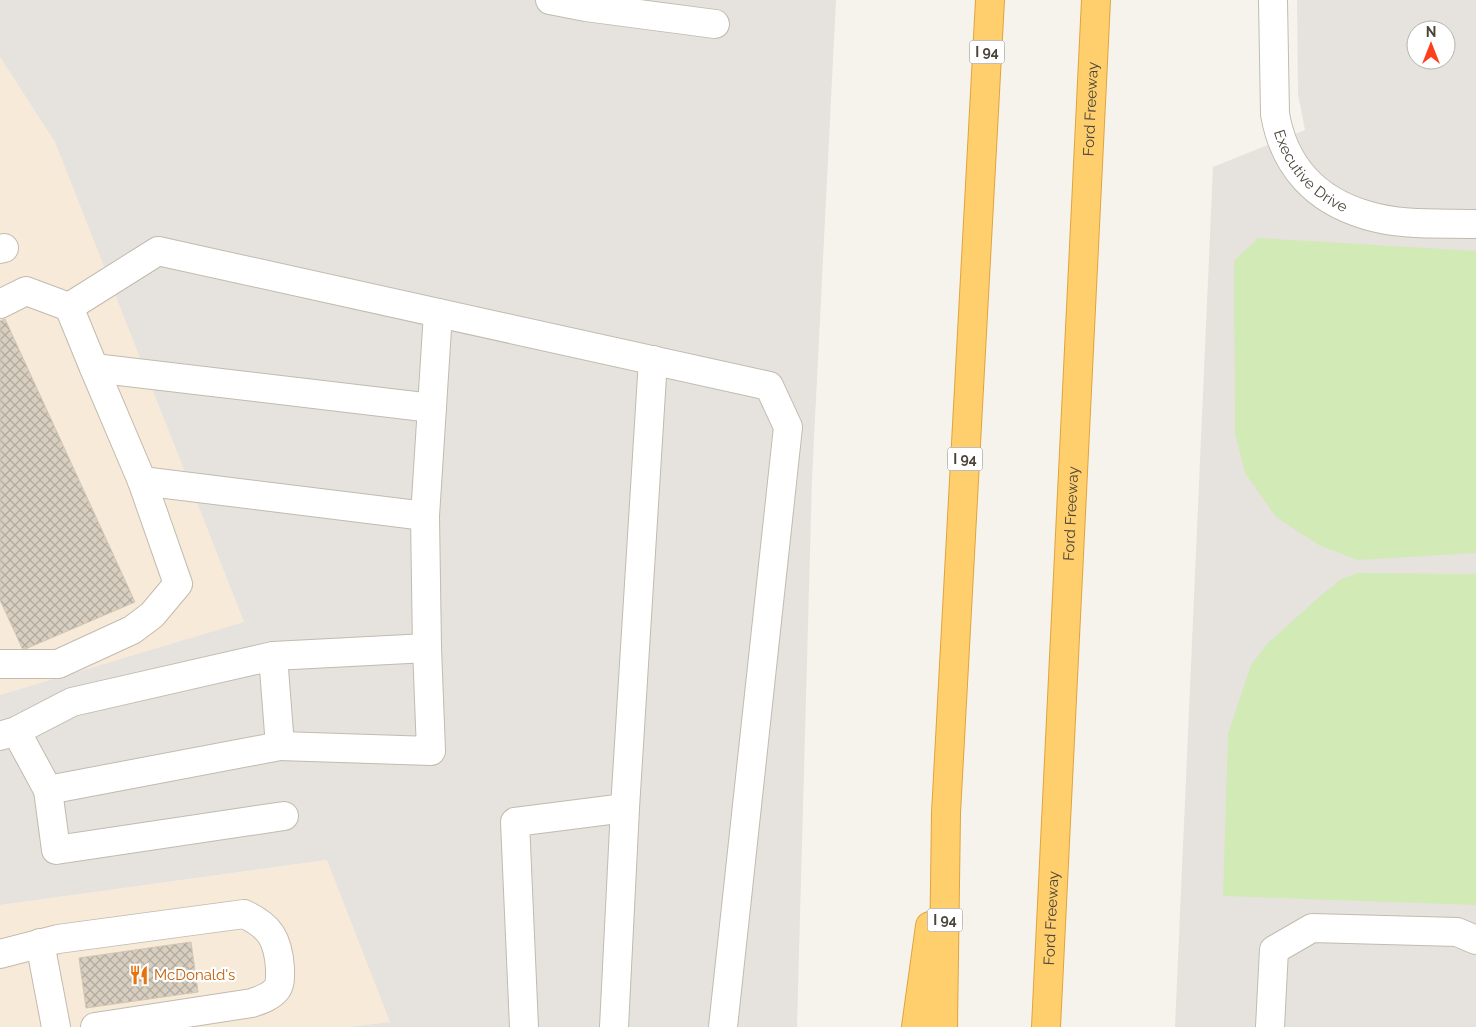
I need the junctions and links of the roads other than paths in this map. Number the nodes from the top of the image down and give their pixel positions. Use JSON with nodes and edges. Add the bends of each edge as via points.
{"nodes":[{"id":1,"x":550,"y":0,"type":"edge"},
{"id":2,"x":990,"y":0,"type":"edge"},
{"id":3,"x":1096,"y":0,"type":"edge"},
{"id":4,"x":1273,"y":0,"type":"edge"},
{"id":5,"x":715,"y":24,"type":"dead end"},
{"id":6,"x":1476,"y":224,"type":"edge"},
{"id":7,"x":0,"y":304,"type":"edge"},
{"id":8,"x":69,"y":307,"type":"junction"},
{"id":9,"x":438,"y":313,"type":"junction"},
{"id":10,"x":653,"y":360,"type":"junction"},
{"id":11,"x":94,"y":368,"type":"junction"},
{"id":12,"x":432,"y":408,"type":"junction"},
{"id":13,"x":142,"y":481,"type":"junction"},
{"id":14,"x":425,"y":516,"type":"junction"},
{"id":15,"x":427,"y":648,"type":"junction"},
{"id":16,"x":273,"y":656,"type":"junction"},
{"id":17,"x":0,"y":664,"type":"edge"},
{"id":18,"x":58,"y":664,"type":"junction"},
{"id":19,"x":72,"y":702,"type":"junction"},
{"id":20,"x":8,"y":733,"type":"edge"},
{"id":21,"x":280,"y":746,"type":"junction"},
{"id":22,"x":48,"y":790,"type":"junction"},
{"id":23,"x":625,"y":808,"type":"junction"},
{"id":24,"x":946,"y":813,"type":"junction"},
{"id":25,"x":284,"y":816,"type":"dead end"},
{"id":26,"x":1052,"y":897,"type":"junction"},
{"id":27,"x":1476,"y":940,"type":"edge"},
{"id":28,"x":40,"y":943,"type":"junction"},
{"id":29,"x":0,"y":954,"type":"edge"},
{"id":30,"x":56,"y":1027,"type":"edge"},
{"id":31,"x":95,"y":1027,"type":"edge"},
{"id":32,"x":524,"y":1027,"type":"edge"},
{"id":33,"x":614,"y":1027,"type":"edge"},
{"id":34,"x":723,"y":1027,"type":"edge"},
{"id":35,"x":916,"y":1027,"type":"edge"},
{"id":36,"x":943,"y":1027,"type":"edge"},
{"id":37,"x":1046,"y":1027,"type":"edge"},
{"id":38,"x":1059,"y":1027,"type":"edge"},
{"id":39,"x":1270,"y":1027,"type":"edge"}],
"edges":[{"from":1,"to":5,"type":"street"},
{"from":2,"to":24,"type":"highway","number":"I 94"},
{"from":3,"to":26,"type":"highway","name":"Ford Freeway"},
{"from":4,"to":6,"type":"street","name":"Executive Drive","via":[[1277,128],[1286,154],[1304,179],[1339,204],[1367,216],[1406,222]]},
{"from":7,"to":8,"type":"street","via":[[26,291]]},
{"from":8,"to":9,"type":"street","via":[[158,251]]},
{"from":8,"to":11,"type":"street"},
{"from":9,"to":10,"type":"street"},
{"from":9,"to":12,"type":"street"},
{"from":10,"to":23,"type":"street"},
{"from":10,"to":34,"type":"street","via":[[769,386],[788,427]]},
{"from":11,"to":12,"type":"street"},
{"from":11,"to":13,"type":"street"},
{"from":12,"to":14,"type":"street"},
{"from":13,"to":14,"type":"street"},
{"from":13,"to":18,"type":"street","via":[[178,584],[152,616],[132,630]]},
{"from":14,"to":15,"type":"street"},
{"from":15,"to":16,"type":"street"},
{"from":15,"to":21,"type":"street","via":[[431,751]]},
{"from":16,"to":19,"type":"street"},
{"from":16,"to":21,"type":"street"},
{"from":17,"to":18,"type":"street"},
{"from":18,"to":19,"type":"street"},
{"from":19,"to":20,"type":"street"},
{"from":20,"to":22,"type":"street"},
{"from":21,"to":22,"type":"street"},
{"from":22,"to":25,"type":"street","via":[[56,850]]},
{"from":23,"to":32,"type":"street","via":[[515,822]]},
{"from":23,"to":33,"type":"street"},
{"from":24,"to":35,"type":"highway"},
{"from":24,"to":36,"type":"highway","number":"I 94"},
{"from":26,"to":37,"type":"highway","name":"Ford Freeway"},
{"from":26,"to":38,"type":"highway"},
{"from":27,"to":39,"type":"street","via":[[1457,932],[1312,928],[1274,950]]},
{"from":28,"to":29,"type":"street"},
{"from":28,"to":30,"type":"street"},
{"from":28,"to":31,"type":"street","via":[[244,914],[260,921],[272,936],[278,949],[280,980],[277,989],[266,997],[252,1003]]}]}
